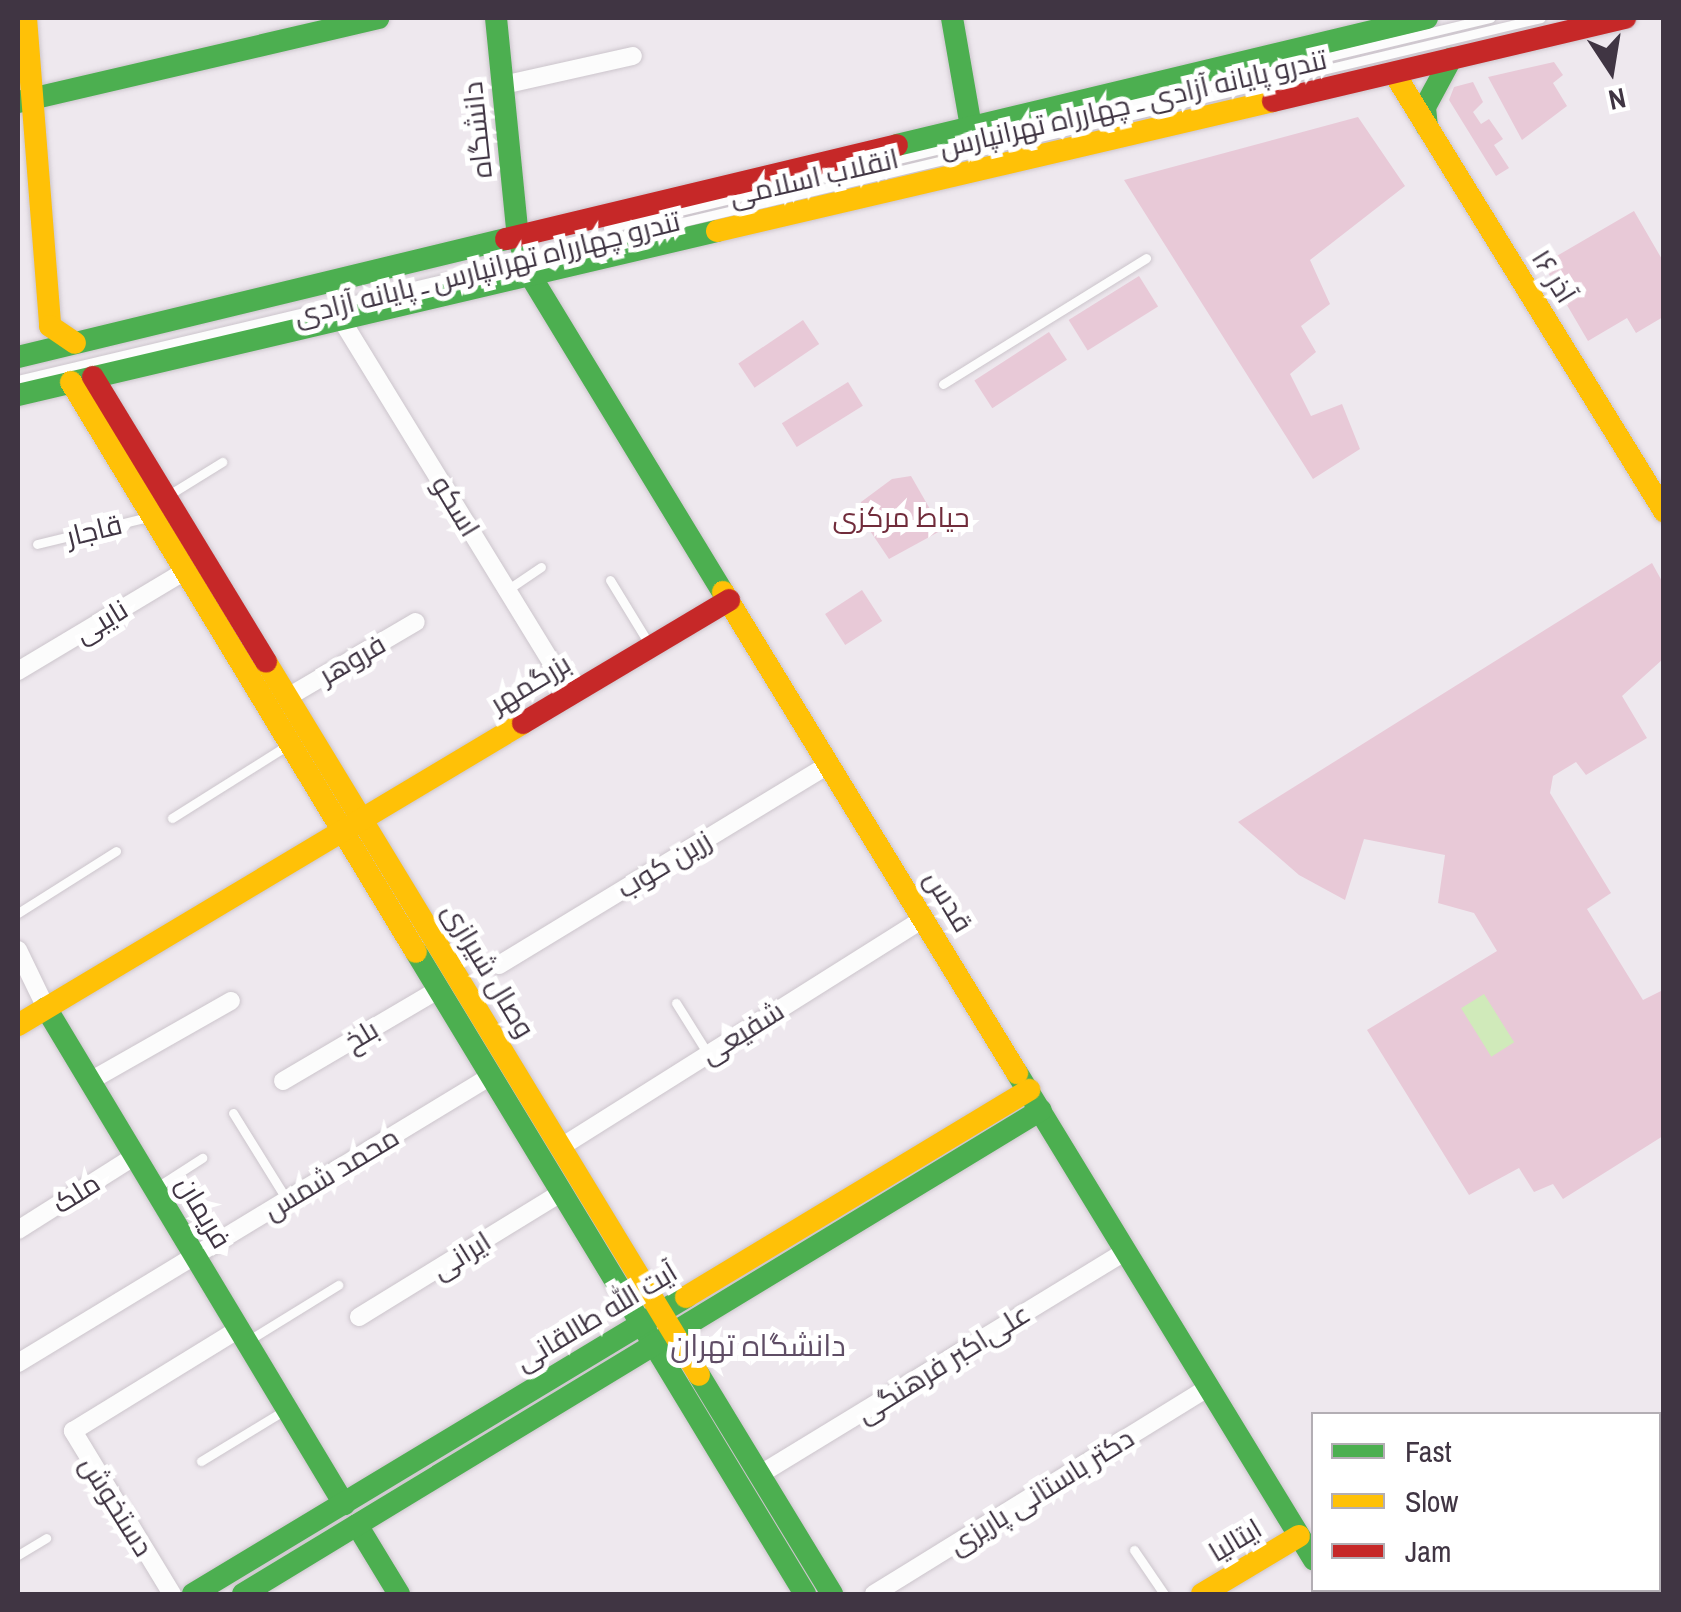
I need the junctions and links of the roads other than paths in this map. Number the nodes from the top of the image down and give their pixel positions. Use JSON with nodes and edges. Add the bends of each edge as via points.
{"nodes":[{"id":1,"x":378,"y":18,"type":"edge"},
{"id":2,"x":496,"y":18,"type":"edge"},
{"id":3,"x":952,"y":18,"type":"edge"},
{"id":4,"x":1427,"y":18,"type":"edge"},
{"id":5,"x":1490,"y":18,"type":"edge"},
{"id":6,"x":1541,"y":18,"type":"edge"},
{"id":7,"x":1624,"y":18,"type":"edge"},
{"id":8,"x":24,"y":32,"type":"edge"},
{"id":9,"x":1381,"y":44,"type":"edge"},
{"id":10,"x":633,"y":56,"type":"dead end"},
{"id":11,"x":1450,"y":59,"type":"junction"},
{"id":12,"x":503,"y":84,"type":"junction"},
{"id":13,"x":25,"y":101,"type":"edge"},
{"id":14,"x":1427,"y":127,"type":"junction"},
{"id":15,"x":976,"y":147,"type":"junction"},
{"id":16,"x":522,"y":255,"type":"junction"},
{"id":17,"x":1146,"y":258,"type":"dead end"},
{"id":18,"x":341,"y":318,"type":"junction"},
{"id":19,"x":18,"y":357,"type":"edge"},
{"id":20,"x":81,"y":364,"type":"junction"},
{"id":21,"x":18,"y":369,"type":"edge"},
{"id":22,"x":18,"y":380,"type":"edge"},
{"id":23,"x":943,"y":384,"type":"dead end"},
{"id":24,"x":18,"y":395,"type":"edge"},
{"id":25,"x":222,"y":462,"type":"dead end"},
{"id":26,"x":158,"y":507,"type":"junction"},
{"id":27,"x":1664,"y":512,"type":"edge"},
{"id":28,"x":36,"y":544,"type":"dead end"},
{"id":29,"x":541,"y":567,"type":"dead end"},
{"id":30,"x":186,"y":571,"type":"junction"},
{"id":31,"x":610,"y":580,"type":"dead end"},
{"id":32,"x":507,"y":590,"type":"junction"},
{"id":33,"x":729,"y":600,"type":"junction"},
{"id":34,"x":416,"y":622,"type":"dead end"},
{"id":35,"x":651,"y":646,"type":"junction"},
{"id":36,"x":18,"y":671,"type":"edge"},
{"id":37,"x":571,"y":694,"type":"junction"},
{"id":38,"x":288,"y":697,"type":"junction"},
{"id":39,"x":290,"y":744,"type":"junction"},
{"id":40,"x":830,"y":764,"type":"junction"},
{"id":41,"x":172,"y":818,"type":"dead end"},
{"id":42,"x":353,"y":824,"type":"junction"},
{"id":43,"x":116,"y":851,"type":"dead end"},
{"id":44,"x":18,"y":913,"type":"edge"},
{"id":45,"x":924,"y":918,"type":"junction"},
{"id":46,"x":18,"y":950,"type":"edge"},
{"id":47,"x":499,"y":965,"type":"dead end"},
{"id":48,"x":439,"y":989,"type":"junction"},
{"id":49,"x":231,"y":1001,"type":"dead end"},
{"id":50,"x":676,"y":1002,"type":"dead end"},
{"id":51,"x":46,"y":1008,"type":"junction"},
{"id":52,"x":18,"y":1025,"type":"edge"},
{"id":53,"x":708,"y":1054,"type":"junction"},
{"id":54,"x":491,"y":1076,"type":"junction"},
{"id":55,"x":90,"y":1081,"type":"junction"},
{"id":56,"x":283,"y":1081,"type":"dead end"},
{"id":57,"x":1035,"y":1100,"type":"junction"},
{"id":58,"x":233,"y":1113,"type":"dead end"},
{"id":59,"x":551,"y":1153,"type":"junction"},
{"id":60,"x":136,"y":1156,"type":"junction"},
{"id":61,"x":202,"y":1158,"type":"dead end"},
{"id":62,"x":155,"y":1188,"type":"junction"},
{"id":63,"x":562,"y":1192,"type":"junction"},
{"id":64,"x":286,"y":1200,"type":"junction"},
{"id":65,"x":18,"y":1230,"type":"edge"},
{"id":66,"x":1126,"y":1250,"type":"junction"},
{"id":67,"x":195,"y":1256,"type":"junction"},
{"id":68,"x":338,"y":1284,"type":"dead end"},
{"id":69,"x":360,"y":1317,"type":"dead end"},
{"id":70,"x":651,"y":1318,"type":"junction"},
{"id":71,"x":243,"y":1335,"type":"junction"},
{"id":72,"x":664,"y":1339,"type":"junction"},
{"id":73,"x":18,"y":1364,"type":"edge"},
{"id":74,"x":1208,"y":1387,"type":"junction"},
{"id":75,"x":287,"y":1409,"type":"junction"},
{"id":76,"x":201,"y":1460,"type":"dead end"},
{"id":77,"x":750,"y":1481,"type":"junction"},
{"id":78,"x":344,"y":1504,"type":"junction"},
{"id":79,"x":357,"y":1525,"type":"junction"},
{"id":80,"x":1299,"y":1536,"type":"junction"},
{"id":81,"x":46,"y":1538,"type":"dead end"},
{"id":82,"x":1134,"y":1550,"type":"dead end"},
{"id":83,"x":18,"y":1555,"type":"edge"},
{"id":84,"x":1311,"y":1555,"type":"edge"},
{"id":85,"x":172,"y":1594,"type":"edge"},
{"id":86,"x":193,"y":1594,"type":"edge"},
{"id":87,"x":244,"y":1594,"type":"edge"},
{"id":88,"x":398,"y":1594,"type":"edge"},
{"id":89,"x":805,"y":1594,"type":"edge"},
{"id":90,"x":832,"y":1594,"type":"edge"},
{"id":91,"x":874,"y":1594,"type":"edge"},
{"id":92,"x":1164,"y":1594,"type":"edge"},
{"id":93,"x":1202,"y":1594,"type":"edge"}],
"edges":[{"from":1,"to":13,"type":"main road"},
{"from":2,"to":12,"type":"main road","name":"دانشگاه"},
{"from":3,"to":15,"type":"main road"},
{"from":4,"to":9,"type":"main road","name":"انقلاب اسلامی"},
{"from":5,"to":9,"type":"lane"},
{"from":6,"to":9,"type":"lane"},
{"from":7,"to":11,"type":"main road","name":"انقلاب اسلامی"},
{"from":8,"to":13,"type":"main road"},
{"from":9,"to":11,"type":"main road","name":"انقلاب اسلامی"},
{"from":9,"to":14,"type":"main road","name":"۱۶ آذر"},
{"from":9,"to":15,"type":"main road","name":"انقلاب اسلامی"},
{"from":9,"to":15,"type":"main road","name":"انقلاب اسلامی"},
{"from":10,"to":12,"type":"street"},
{"from":11,"to":14,"type":"main road","via":[[1425,107]]},
{"from":12,"to":16,"type":"main road","name":"دانشگاه"},
{"from":13,"to":20,"type":"main road","name":"وصال شیرازی","via":[[50,326]]},
{"from":14,"to":27,"type":"main road","name":"۱۶ آذر"},
{"from":15,"to":16,"type":"main road","name":"انقلاب اسلامی"},
{"from":15,"to":16,"type":"main road","name":"انقلاب اسلامی"},
{"from":16,"to":18,"type":"main road","name":"انقلاب اسلامی"},
{"from":16,"to":20,"type":"main road","name":"انقلاب اسلامی"},
{"from":16,"to":33,"type":"main road","name":"قدس"},
{"from":17,"to":23,"type":"lane"},
{"from":18,"to":20,"type":"main road","name":"انقلاب اسلامی"},
{"from":18,"to":32,"type":"street","name":"اسکو"},
{"from":19,"to":20,"type":"main road","name":"انقلاب اسلامی"},
{"from":20,"to":21,"type":"lane"},
{"from":20,"to":22,"type":"lane"},
{"from":20,"to":24,"type":"main road","name":"انقلاب اسلامی"},
{"from":20,"to":26,"type":"main road","name":"وصال شیرازی","via":[[97,406]]},
{"from":25,"to":26,"type":"lane","name":"قاجار"},
{"from":26,"to":28,"type":"lane","name":"قاجار"},
{"from":26,"to":30,"type":"main road","name":"وصال شیرازی"},
{"from":26,"to":38,"type":"main road","name":"وصال شیرازی"},
{"from":29,"to":32,"type":"lane"},
{"from":30,"to":36,"type":"street","name":"نایبی"},
{"from":30,"to":39,"type":"main road","name":"وصال شیرازی"},
{"from":31,"to":35,"type":"lane"},
{"from":32,"to":37,"type":"street","name":"اسکو"},
{"from":33,"to":35,"type":"main road","name":"بزرگمهر"},
{"from":33,"to":40,"type":"main road","name":"قدس"},
{"from":34,"to":38,"type":"street","name":"فروهر"},
{"from":35,"to":37,"type":"main road","name":"بزرگمهر"},
{"from":37,"to":42,"type":"main road","name":"بزرگمهر"},
{"from":38,"to":42,"type":"main road","name":"وصال شیرازی"},
{"from":39,"to":41,"type":"lane"},
{"from":39,"to":42,"type":"main road","name":"وصال شیرازی"},
{"from":40,"to":45,"type":"main road","name":"قدس"},
{"from":40,"to":47,"type":"street","name":"زرین کوب"},
{"from":42,"to":48,"type":"main road","name":"وصال شیرازی"},
{"from":42,"to":51,"type":"main road","name":"بزرگمهر"},
{"from":42,"to":59,"type":"main road","name":"وصال شیرازی"},
{"from":43,"to":44,"type":"lane"},
{"from":45,"to":53,"type":"street","name":"شفیعی"},
{"from":45,"to":57,"type":"main road","name":"قدس"},
{"from":46,"to":51,"type":"street","name":"فریمان"},
{"from":48,"to":54,"type":"main road","name":"وصال شیرازی"},
{"from":48,"to":56,"type":"street","name":"بلخ"},
{"from":49,"to":55,"type":"street"},
{"from":50,"to":53,"type":"lane"},
{"from":51,"to":52,"type":"main road","name":"بزرگمهر"},
{"from":51,"to":55,"type":"main road","name":"فریمان"},
{"from":53,"to":59,"type":"street","name":"شفیعی"},
{"from":54,"to":59,"type":"main road","name":"وصال شیرازی"},
{"from":54,"to":64,"type":"street","name":"محمد شمس"},
{"from":55,"to":60,"type":"main road","name":"فریمان"},
{"from":57,"to":66,"type":"main road","name":"قدس"},
{"from":57,"to":70,"type":"main road","name":"آیت الله طالقانی"},
{"from":57,"to":72,"type":"main road","name":"آیت الله طالقانی"},
{"from":58,"to":64,"type":"lane"},
{"from":59,"to":63,"type":"main road","name":"وصال شیرازی"},
{"from":59,"to":70,"type":"main road","name":"وصال شیرازی"},
{"from":60,"to":62,"type":"main road","name":"فریمان"},
{"from":60,"to":65,"type":"street","name":"ملک"},
{"from":61,"to":62,"type":"lane"},
{"from":62,"to":67,"type":"main road","name":"فریمان"},
{"from":63,"to":69,"type":"street","name":"ایرانی"},
{"from":63,"to":70,"type":"main road","name":"وصال شیرازی"},
{"from":64,"to":67,"type":"street","name":"محمد شمس"},
{"from":66,"to":74,"type":"main road","name":"قدس"},
{"from":66,"to":77,"type":"street","name":"علی‌اکبر فرهنگی"},
{"from":67,"to":71,"type":"main road","name":"فریمان"},
{"from":67,"to":73,"type":"street","name":"محمد شمس"},
{"from":68,"to":71,"type":"lane"},
{"from":70,"to":72,"type":"main road","name":"وصال شیرازی"},
{"from":70,"to":78,"type":"main road","name":"آیت الله طالقانی"},
{"from":71,"to":75,"type":"main road","name":"فریمان"},
{"from":71,"to":85,"type":"street","name":"دستخوش","via":[[72,1432]]},
{"from":72,"to":77,"type":"main road","name":"وصال شیرازی"},
{"from":72,"to":79,"type":"main road","name":"آیت الله طالقانی"},
{"from":74,"to":80,"type":"main road","name":"قدس"},
{"from":74,"to":91,"type":"street","name":"دکتر باستانی پاریزی"},
{"from":75,"to":76,"type":"lane"},
{"from":75,"to":78,"type":"main road","name":"فریمان"},
{"from":77,"to":89,"type":"main road","name":"وصال شیرازی"},
{"from":77,"to":90,"type":"main road","name":"وصال شیرازی"},
{"from":78,"to":79,"type":"main road","name":"فریمان"},
{"from":78,"to":86,"type":"main road","name":"آیت الله طالقانی"},
{"from":79,"to":87,"type":"main road","name":"آیت الله طالقانی"},
{"from":79,"to":88,"type":"main road","name":"فریمان"},
{"from":80,"to":84,"type":"main road","name":"قدس"},
{"from":80,"to":93,"type":"main road","name":"ایتالیا"},
{"from":81,"to":83,"type":"lane"},
{"from":82,"to":92,"type":"lane"}]}
